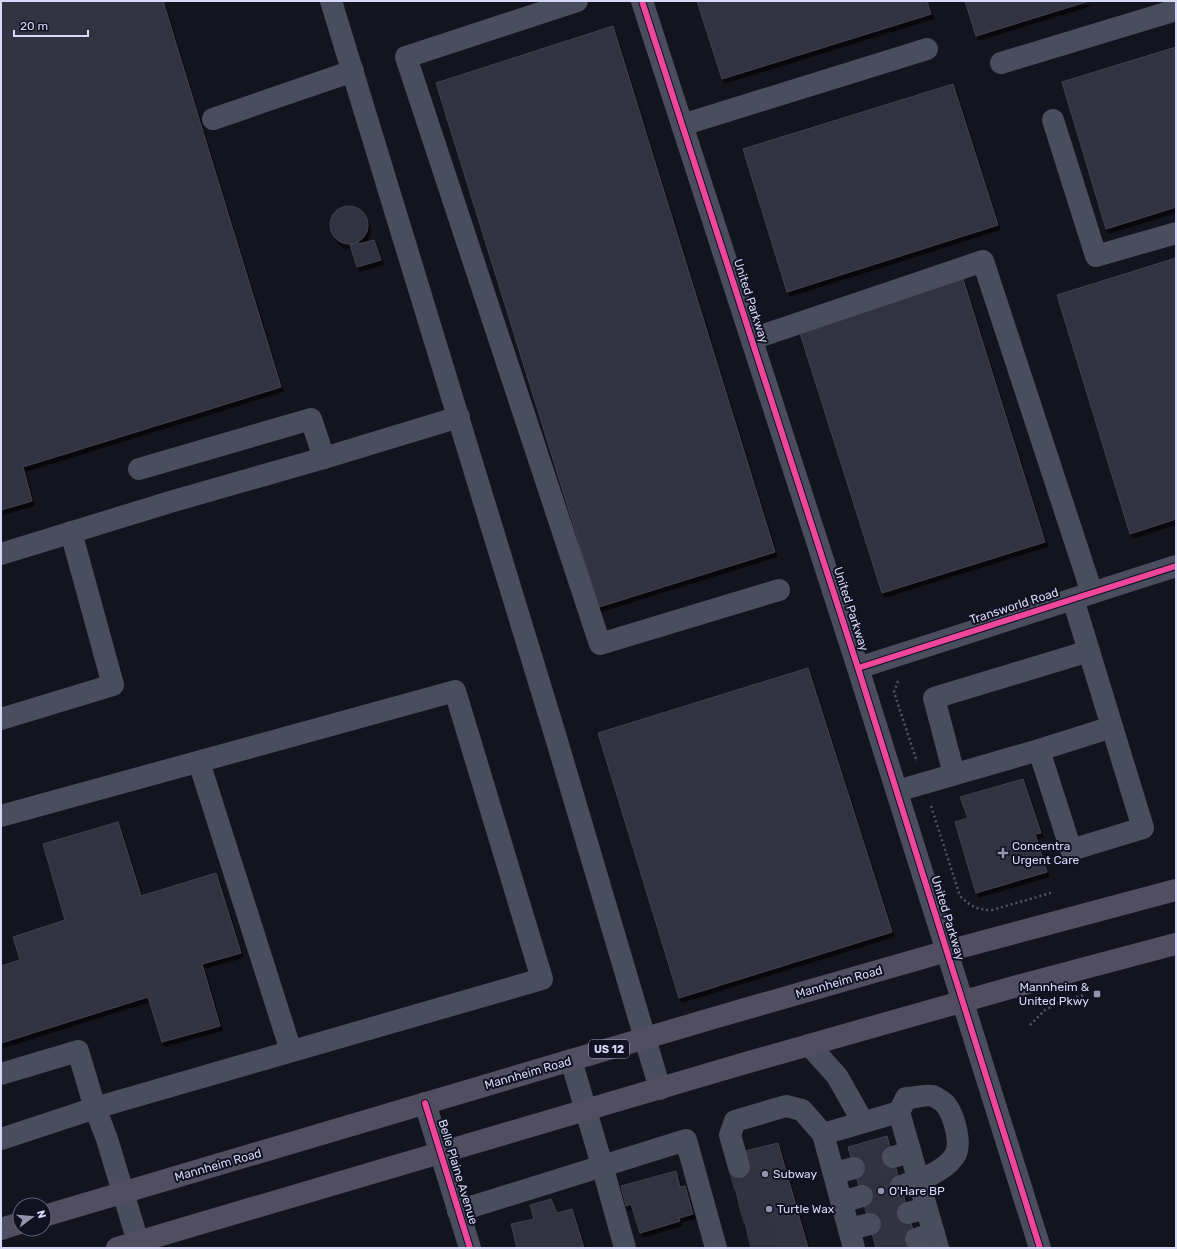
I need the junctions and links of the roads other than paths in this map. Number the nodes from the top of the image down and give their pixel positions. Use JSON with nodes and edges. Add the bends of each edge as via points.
{"nodes":[{"id":1,"x":331,"y":1,"type":"edge"},
{"id":2,"x":577,"y":1,"type":"edge"},
{"id":3,"x":642,"y":1,"type":"edge"},
{"id":4,"x":1176,"y":10,"type":"edge"},
{"id":5,"x":927,"y":49,"type":"dead end"},
{"id":6,"x":1001,"y":63,"type":"dead end"},
{"id":7,"x":353,"y":71,"type":"junction"},
{"id":8,"x":213,"y":119,"type":"dead end"},
{"id":9,"x":1053,"y":120,"type":"dead end"},
{"id":10,"x":682,"y":125,"type":"junction"},
{"id":11,"x":1176,"y":233,"type":"edge"},
{"id":12,"x":752,"y":339,"type":"junction"},
{"id":13,"x":459,"y":417,"type":"junction"},
{"id":14,"x":324,"y":458,"type":"junction"},
{"id":15,"x":139,"y":469,"type":"dead end"},
{"id":16,"x":70,"y":532,"type":"junction"},
{"id":17,"x":1,"y":554,"type":"edge"},
{"id":18,"x":1176,"y":566,"type":"edge"},
{"id":19,"x":779,"y":590,"type":"dead end"},
{"id":20,"x":1083,"y":596,"type":"junction"},
{"id":21,"x":1089,"y":651,"type":"junction"},
{"id":22,"x":858,"y":668,"type":"junction"},
{"id":23,"x":1,"y":719,"type":"edge"},
{"id":24,"x":1112,"y":728,"type":"junction"},
{"id":25,"x":1039,"y":750,"type":"junction"},
{"id":26,"x":199,"y":762,"type":"junction"},
{"id":27,"x":954,"y":774,"type":"junction"},
{"id":28,"x":897,"y":791,"type":"junction"},
{"id":29,"x":1,"y":816,"type":"edge"},
{"id":30,"x":1176,"y":890,"type":"edge"},
{"id":31,"x":1176,"y":944,"type":"edge"},
{"id":32,"x":948,"y":951,"type":"junction"},
{"id":33,"x":962,"y":1001,"type":"junction"},
{"id":34,"x":645,"y":1039,"type":"junction"},
{"id":35,"x":809,"y":1045,"type":"junction"},
{"id":36,"x":291,"y":1051,"type":"junction"},
{"id":37,"x":571,"y":1060,"type":"junction"},
{"id":38,"x":1,"y":1074,"type":"edge"},
{"id":39,"x":660,"y":1088,"type":"junction"},
{"id":40,"x":425,"y":1103,"type":"junction"},
{"id":41,"x":95,"y":1108,"type":"junction"},
{"id":42,"x":586,"y":1110,"type":"junction"},
{"id":43,"x":899,"y":1112,"type":"junction"},
{"id":44,"x":863,"y":1122,"type":"junction"},
{"id":45,"x":823,"y":1134,"type":"junction"},
{"id":46,"x":1,"y":1138,"type":"edge"},
{"id":47,"x":440,"y":1153,"type":"junction"},
{"id":48,"x":602,"y":1166,"type":"junction"},
{"id":49,"x":739,"y":1167,"type":"tunnel mouth"},
{"id":50,"x":910,"y":1183,"type":"junction"},
{"id":51,"x":123,"y":1193,"type":"junction"},
{"id":52,"x":458,"y":1211,"type":"junction"},
{"id":53,"x":52,"y":1214,"type":"edge"},
{"id":54,"x":12,"y":1226,"type":"edge"},
{"id":55,"x":1,"y":1229,"type":"edge"},
{"id":56,"x":858,"y":1234,"type":"edge"},
{"id":57,"x":929,"y":1240,"type":"edge"},
{"id":58,"x":127,"y":1245,"type":"edge"},
{"id":59,"x":470,"y":1248,"type":"edge"},
{"id":60,"x":625,"y":1248,"type":"edge"},
{"id":61,"x":716,"y":1248,"type":"edge"},
{"id":62,"x":1040,"y":1248,"type":"edge"}],
"edges":[{"from":1,"to":7,"type":"street"},
{"from":2,"to":19,"type":"street","via":[[406,56],[600,644]]},
{"from":3,"to":10,"type":"street","name":"United Parkway"},
{"from":4,"to":6,"type":"street"},
{"from":5,"to":10,"type":"street"},
{"from":7,"to":8,"type":"street"},
{"from":7,"to":13,"type":"street"},
{"from":9,"to":11,"type":"street","via":[[1096,256]]},
{"from":10,"to":12,"type":"street","name":"United Parkway"},
{"from":12,"to":20,"type":"street","via":[[983,261]]},
{"from":12,"to":22,"type":"street","name":"United Parkway"},
{"from":13,"to":14,"type":"street"},
{"from":13,"to":34,"type":"street"},
{"from":14,"to":15,"type":"street","via":[[311,420]]},
{"from":14,"to":16,"type":"street"},
{"from":16,"to":17,"type":"street"},
{"from":16,"to":23,"type":"street","via":[[113,685]]},
{"from":18,"to":20,"type":"street","name":"Transworld Road"},
{"from":20,"to":21,"type":"street"},
{"from":20,"to":22,"type":"street","name":"Transworld Road"},
{"from":21,"to":24,"type":"street"},
{"from":21,"to":27,"type":"street","via":[[934,698]]},
{"from":22,"to":28,"type":"street","name":"United Parkway"},
{"from":24,"to":25,"type":"street"},
{"from":24,"to":25,"type":"street","via":[[1143,828],[1071,850]]},
{"from":25,"to":27,"type":"street"},
{"from":26,"to":29,"type":"street"},
{"from":26,"to":36,"type":"street"},
{"from":26,"to":36,"type":"street","via":[[455,691],[542,979]]},
{"from":27,"to":28,"type":"street"},
{"from":28,"to":32,"type":"street","name":"United Parkway"},
{"from":30,"to":32,"type":"main road","name":"Mannheim Road","number":"US 12"},
{"from":31,"to":33,"type":"main road"},
{"from":32,"to":33,"type":"street","name":"United Parkway"},
{"from":32,"to":34,"type":"main road","name":"Mannheim Road","number":"US 12"},
{"from":33,"to":35,"type":"main road"},
{"from":33,"to":62,"type":"street","name":"United Parkway"},
{"from":34,"to":37,"type":"main road","name":"Mannheim Road","number":"US 12"},
{"from":34,"to":39,"type":"street"},
{"from":35,"to":39,"type":"main road"},
{"from":35,"to":44,"type":"street","via":[[837,1076]]},
{"from":36,"to":41,"type":"street"},
{"from":37,"to":40,"type":"main road","name":"Mannheim Road","number":"US 12"},
{"from":37,"to":42,"type":"street"},
{"from":38,"to":41,"type":"street","via":[[78,1051]]},
{"from":39,"to":42,"type":"main road"},
{"from":40,"to":47,"type":"street","name":"Belle Plaine Avenue"},
{"from":40,"to":51,"type":"main road","name":"Mannheim Road","number":"US 12"},
{"from":41,"to":46,"type":"street"},
{"from":41,"to":51,"type":"street","via":[[107,1138]]},
{"from":42,"to":47,"type":"main road"},
{"from":42,"to":48,"type":"street"},
{"from":43,"to":44,"type":"street"},
{"from":43,"to":50,"type":"street","via":[[902,1155]]},
{"from":43,"to":50,"type":"street","via":[[906,1098],[932,1095],[945,1103],[952,1116],[958,1138],[956,1156],[945,1167]]},
{"from":44,"to":45,"type":"street"},
{"from":45,"to":49,"type":"street","via":[[802,1110],[786,1106],[734,1121],[730,1135]]},
{"from":45,"to":56,"type":"street","via":[[844,1171]]},
{"from":47,"to":52,"type":"street","name":"Belle Plaine Avenue"},
{"from":47,"to":58,"type":"main road"},
{"from":48,"to":52,"type":"street"},
{"from":48,"to":60,"type":"street"},
{"from":48,"to":61,"type":"street","via":[[686,1140]]},
{"from":50,"to":57,"type":"street"},
{"from":51,"to":53,"type":"main road","name":"Mannheim Road","number":"US 12"},
{"from":51,"to":58,"type":"street"},
{"from":52,"to":59,"type":"street","name":"Belle Plaine Avenue"},
{"from":54,"to":55,"type":"main road"}]}
